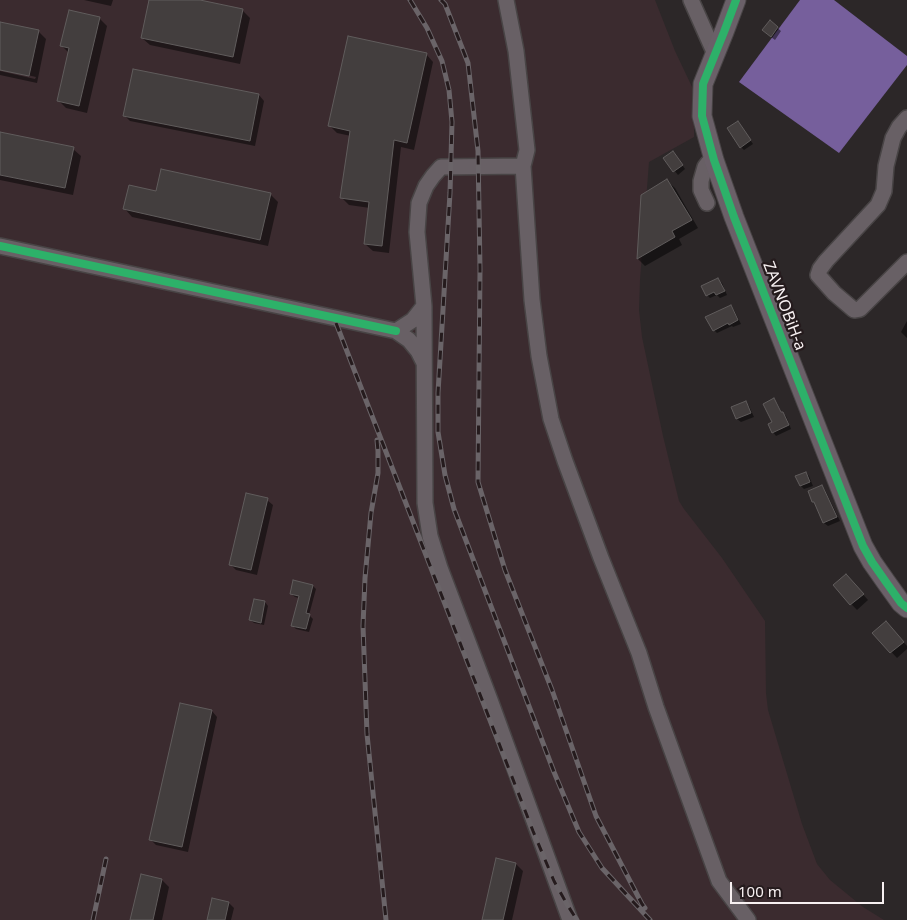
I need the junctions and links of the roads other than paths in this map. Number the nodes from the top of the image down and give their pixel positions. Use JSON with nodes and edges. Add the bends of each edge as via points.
{"nodes":[{"id":1,"x":506,"y":0,"type":"edge"},
{"id":2,"x":691,"y":0,"type":"edge"},
{"id":3,"x":736,"y":0,"type":"edge"},
{"id":4,"x":715,"y":54,"type":"junction"},
{"id":5,"x":907,"y":118,"type":"edge"},
{"id":6,"x":714,"y":160,"type":"junction"},
{"id":7,"x":524,"y":166,"type":"junction"},
{"id":8,"x":707,"y":203,"type":"dead end"},
{"id":9,"x":0,"y":246,"type":"edge"},
{"id":10,"x":907,"y":262,"type":"edge"},
{"id":11,"x":424,"y":306,"type":"junction"},
{"id":12,"x":396,"y":331,"type":"junction"},
{"id":13,"x":424,"y":363,"type":"junction"},
{"id":14,"x":907,"y":608,"type":"edge"},
{"id":15,"x":570,"y":920,"type":"edge"},
{"id":16,"x":748,"y":920,"type":"edge"}],
"edges":[{"from":1,"to":7,"type":"street","via":[[516,51],[527,150]]},
{"from":2,"to":4,"type":"street"},
{"from":3,"to":4,"type":"main road","name":"ZAVNOBiH-a"},
{"from":4,"to":6,"type":"main road","name":"ZAVNOBiH-a","via":[[703,84],[702,100],[702,116]]},
{"from":5,"to":10,"type":"street","via":[[893,138],[884,191],[878,205],[826,261],[818,275],[854,310],[860,309]]},
{"from":6,"to":8,"type":"street","via":[[705,167],[701,181]]},
{"from":6,"to":14,"type":"main road","name":"ZAVNOBiH-a","via":[[863,546]]},
{"from":7,"to":11,"type":"street","via":[[441,167],[433,176],[419,203]]},
{"from":7,"to":16,"type":"street","via":[[532,300],[552,419],[719,881]]},
{"from":9,"to":12,"type":"street"},
{"from":11,"to":12,"type":"street","via":[[413,320]]},
{"from":11,"to":13,"type":"street"},
{"from":12,"to":13,"type":"street","via":[[409,340]]},
{"from":13,"to":15,"type":"street","via":[[425,503],[430,536]]}]}
